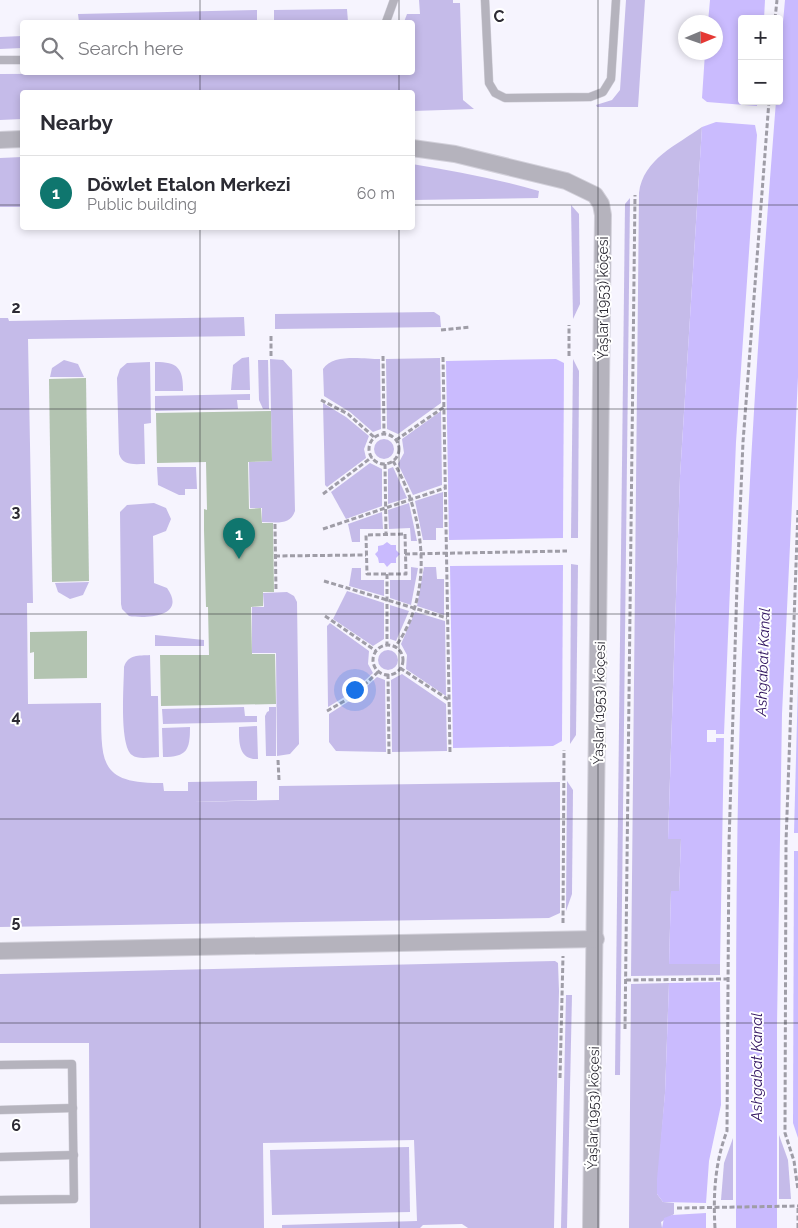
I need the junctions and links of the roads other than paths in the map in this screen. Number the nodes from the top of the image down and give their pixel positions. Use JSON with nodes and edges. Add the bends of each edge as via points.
{"nodes":[{"id":1,"x":394,"y":0,"type":"edge"},
{"id":2,"x":484,"y":0,"type":"edge"},
{"id":3,"x":616,"y":0,"type":"edge"},
{"id":4,"x":387,"y":20,"type":"edge"},
{"id":5,"x":0,"y":60,"type":"edge"},
{"id":6,"x":20,"y":60,"type":"edge"},
{"id":7,"x":20,"y":139,"type":"edge"},
{"id":8,"x":0,"y":140,"type":"edge"},
{"id":9,"x":415,"y":148,"type":"edge"},
{"id":10,"x":596,"y":939,"type":"junction"},
{"id":11,"x":0,"y":951,"type":"edge"},
{"id":12,"x":0,"y":1065,"type":"edge"},
{"id":13,"x":73,"y":1108,"type":"junction"},
{"id":14,"x":0,"y":1110,"type":"edge"},
{"id":15,"x":74,"y":1155,"type":"junction"},
{"id":16,"x":0,"y":1157,"type":"edge"},
{"id":17,"x":0,"y":1200,"type":"edge"},
{"id":18,"x":591,"y":1228,"type":"edge"}],
"edges":[{"from":1,"to":4,"type":"lane"},
{"from":2,"to":3,"type":"lane","via":[[489,83],[495,93],[510,98],[590,96],[603,92],[611,79]]},
{"from":5,"to":6,"type":"lane"},
{"from":7,"to":8,"type":"street"},
{"from":9,"to":10,"type":"street","name":"Ýaşlar (1953) köçesi","via":[[515,167],[582,187],[596,195],[601,204],[604,242]]},
{"from":10,"to":11,"type":"street"},
{"from":10,"to":18,"type":"street","name":"Ýaşlar (1953) köçesi"},
{"from":12,"to":13,"type":"lane","via":[[72,1064]]},
{"from":13,"to":14,"type":"lane"},
{"from":13,"to":15,"type":"lane"},
{"from":15,"to":16,"type":"lane"},
{"from":15,"to":17,"type":"lane","via":[[74,1199]]}]}
